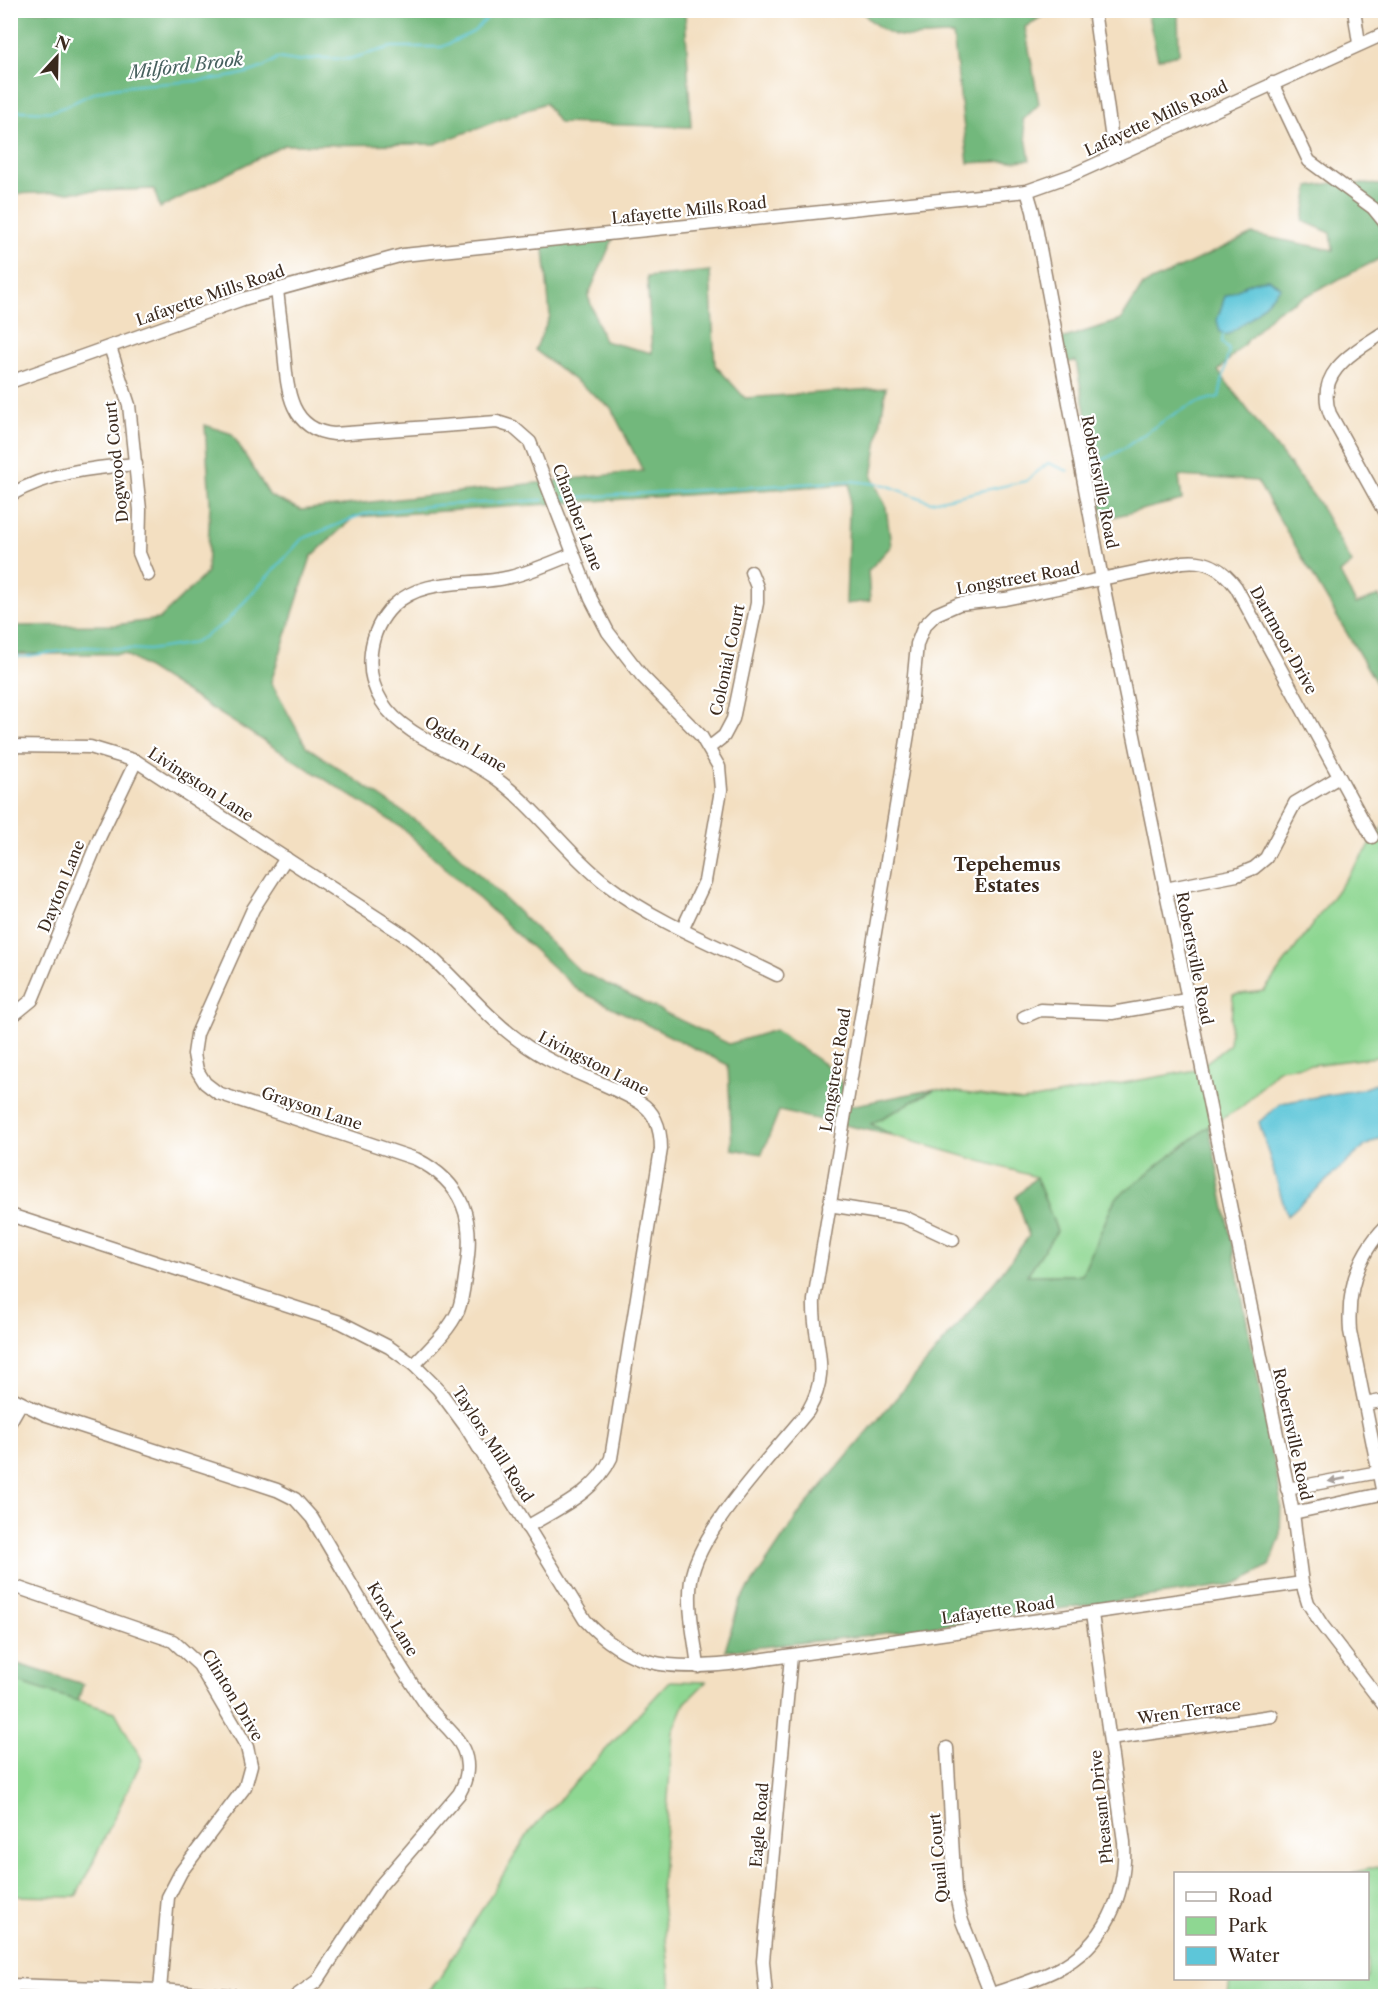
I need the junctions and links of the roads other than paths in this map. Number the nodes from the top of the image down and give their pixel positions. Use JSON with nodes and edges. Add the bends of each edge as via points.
{"nodes":[{"id":1,"x":1094,"y":10,"type":"edge"},
{"id":2,"x":1354,"y":10,"type":"edge"},
{"id":3,"x":1386,"y":33,"type":"edge"},
{"id":4,"x":1359,"y":43,"type":"junction"},
{"id":5,"x":1272,"y":83,"type":"junction"},
{"id":6,"x":1114,"y":154,"type":"junction"},
{"id":7,"x":1027,"y":191,"type":"junction"},
{"id":8,"x":1386,"y":224,"type":"edge"},
{"id":9,"x":277,"y":289,"type":"junction"},
{"id":10,"x":1386,"y":331,"type":"edge"},
{"id":11,"x":110,"y":347,"type":"junction"},
{"id":12,"x":10,"y":382,"type":"edge"},
{"id":13,"x":136,"y":464,"type":"junction"},
{"id":14,"x":10,"y":495,"type":"edge"},
{"id":15,"x":1386,"y":515,"type":"edge"},
{"id":16,"x":573,"y":554,"type":"junction"},
{"id":17,"x":751,"y":572,"type":"dead end"},
{"id":18,"x":148,"y":575,"type":"dead end"},
{"id":19,"x":1102,"y":579,"type":"junction"},
{"id":20,"x":10,"y":746,"type":"edge"},
{"id":21,"x":710,"y":747,"type":"junction"},
{"id":22,"x":136,"y":761,"type":"junction"},
{"id":23,"x":1339,"y":777,"type":"junction"},
{"id":24,"x":1372,"y":837,"type":"dead end"},
{"id":25,"x":286,"y":858,"type":"junction"},
{"id":26,"x":1165,"y":889,"type":"junction"},
{"id":27,"x":683,"y":928,"type":"junction"},
{"id":28,"x":777,"y":975,"type":"dead end"},
{"id":29,"x":1186,"y":1000,"type":"junction"},
{"id":30,"x":1024,"y":1017,"type":"dead end"},
{"id":31,"x":10,"y":1018,"type":"edge"},
{"id":32,"x":829,"y":1205,"type":"junction"},
{"id":33,"x":10,"y":1215,"type":"edge"},
{"id":34,"x":1386,"y":1226,"type":"edge"},
{"id":35,"x":953,"y":1240,"type":"dead end"},
{"id":36,"x":414,"y":1365,"type":"junction"},
{"id":37,"x":16,"y":1400,"type":"edge"},
{"id":38,"x":1386,"y":1400,"type":"edge"},
{"id":39,"x":1365,"y":1404,"type":"junction"},
{"id":40,"x":10,"y":1422,"type":"edge"},
{"id":41,"x":1382,"y":1471,"type":"edge"},
{"id":42,"x":1287,"y":1489,"type":"junction"},
{"id":43,"x":1384,"y":1494,"type":"edge"},
{"id":44,"x":1293,"y":1513,"type":"junction"},
{"id":45,"x":527,"y":1527,"type":"junction"},
{"id":46,"x":1302,"y":1583,"type":"junction"},
{"id":47,"x":10,"y":1585,"type":"edge"},
{"id":48,"x":1092,"y":1614,"type":"junction"},
{"id":49,"x":790,"y":1656,"type":"junction"},
{"id":50,"x":698,"y":1667,"type":"junction"},
{"id":51,"x":1386,"y":1708,"type":"edge"},
{"id":52,"x":1272,"y":1716,"type":"dead end"},
{"id":53,"x":1110,"y":1739,"type":"junction"},
{"id":54,"x":947,"y":1748,"type":"dead end"},
{"id":55,"x":10,"y":1985,"type":"edge"},
{"id":56,"x":160,"y":1990,"type":"junction"},
{"id":57,"x":238,"y":1996,"type":"edge"},
{"id":58,"x":296,"y":1996,"type":"edge"},
{"id":59,"x":766,"y":1996,"type":"edge"},
{"id":60,"x":989,"y":1996,"type":"edge"}],
"edges":[{"from":1,"to":6,"type":"street"},
{"from":2,"to":4,"type":"street"},
{"from":3,"to":4,"type":"street","name":"Lafayette Mills Road"},
{"from":4,"to":5,"type":"street","name":"Lafayette Mills Road"},
{"from":5,"to":6,"type":"street","name":"Lafayette Mills Road"},
{"from":5,"to":8,"type":"street","via":[[1309,161],[1373,208]]},
{"from":6,"to":7,"type":"street","name":"Lafayette Mills Road"},
{"from":7,"to":9,"type":"street","name":"Lafayette Mills Road","via":[[403,255]]},
{"from":7,"to":19,"type":"street","name":"Robertsville Road"},
{"from":9,"to":11,"type":"street","name":"Lafayette Mills Road"},
{"from":9,"to":16,"type":"street","name":"Chamber Lane","via":[[289,396],[304,422],[334,434],[489,422],[513,427],[534,448]]},
{"from":10,"to":15,"type":"street","via":[[1336,368],[1328,383],[1326,400]]},
{"from":11,"to":12,"type":"street","name":"Lafayette Mills Road"},
{"from":11,"to":13,"type":"street","name":"Dogwood Court","via":[[129,405]]},
{"from":13,"to":14,"type":"street","via":[[62,473]]},
{"from":13,"to":18,"type":"street","name":"Dogwood Court","via":[[139,553]]},
{"from":16,"to":21,"type":"street","name":"Chamber Lane","via":[[598,614],[622,652]]},
{"from":16,"to":27,"type":"street","name":"Ogden Lane","via":[[511,577],[432,586],[403,598],[386,615],[373,639],[373,682],[383,705],[400,722],[494,778],[608,886]]},
{"from":17,"to":21,"type":"street","name":"Colonial Court","via":[[757,587],[757,603],[734,715],[724,736]]},
{"from":19,"to":23,"type":"street","name":"Dartmoor Drive","via":[[1191,561],[1220,570],[1236,586]]},
{"from":19,"to":26,"type":"street","name":"Robertsville Road"},
{"from":19,"to":32,"type":"street","name":"Longstreet Road","via":[[950,607],[928,622],[919,636],[909,728]]},
{"from":20,"to":22,"type":"street","name":"Livingston Lane","via":[[83,746]]},
{"from":21,"to":27,"type":"street","name":"Chamber Lane","via":[[719,767],[721,790],[705,881]]},
{"from":22,"to":25,"type":"street","name":"Livingston Lane"},
{"from":22,"to":31,"type":"street","name":"Dayton Lane","via":[[100,836],[38,986],[26,1008]]},
{"from":23,"to":24,"type":"street","name":"Dartmoor Drive"},
{"from":23,"to":26,"type":"street","via":[[1295,803],[1266,858],[1254,868]]},
{"from":25,"to":36,"type":"street","name":"Grayson Lane","via":[[246,922],[197,1034],[194,1061],[200,1076],[218,1093],[416,1159],[437,1171],[454,1189],[470,1232],[462,1299],[451,1322]]},
{"from":25,"to":45,"type":"street","name":"Livingston Lane","via":[[424,950],[520,1042],[552,1062],[644,1105],[655,1118],[661,1149],[611,1458],[589,1489]]},
{"from":26,"to":29,"type":"street","name":"Robertsville Road"},
{"from":27,"to":28,"type":"street","name":"Ogden Lane"},
{"from":29,"to":30,"type":"street","via":[[1112,1013],[1040,1010]]},
{"from":29,"to":42,"type":"street","name":"Robertsville Road"},
{"from":32,"to":35,"type":"street","via":[[904,1217]]},
{"from":32,"to":50,"type":"street","name":"Longstreet Road","via":[[814,1300],[822,1360],[819,1389],[808,1411],[715,1526],[700,1551],[690,1592]]},
{"from":33,"to":36,"type":"street","name":"Taylors Mill Road","via":[[340,1322],[371,1336]]},
{"from":34,"to":39,"type":"street","via":[[1362,1257],[1350,1294],[1350,1331]]},
{"from":36,"to":45,"type":"street","name":"Taylors Mill Road","via":[[456,1411]]},
{"from":37,"to":40,"type":"street"},
{"from":37,"to":58,"type":"street","name":"Knox Lane","via":[[44,1414],[295,1499],[312,1518],[426,1704],[464,1749],[466,1778],[459,1794],[379,1887],[317,1981]]},
{"from":38,"to":39,"type":"street"},
{"from":39,"to":41,"type":"street"},
{"from":41,"to":42,"type":"street","one_way":true},
{"from":41,"to":43,"type":"street"},
{"from":42,"to":44,"type":"street","name":"Robertsville Road"},
{"from":43,"to":44,"type":"street"},
{"from":44,"to":46,"type":"street","name":"Robertsville Road"},
{"from":45,"to":50,"type":"street","name":"Taylors Mill Road","via":[[573,1602],[602,1637],[649,1663],[672,1668]]},
{"from":46,"to":48,"type":"street","name":"Lafayette Road"},
{"from":46,"to":51,"type":"street","name":"Robertsville Road","via":[[1318,1618]]},
{"from":47,"to":56,"type":"street","name":"Clinton Drive","via":[[161,1635],[181,1646],[199,1665],[247,1747],[251,1765],[245,1787],[181,1872],[168,1897]]},
{"from":48,"to":49,"type":"street","name":"Lafayette Road"},
{"from":48,"to":53,"type":"street","name":"Pheasant Drive"},
{"from":49,"to":50,"type":"street","name":"Lafayette Road"},
{"from":49,"to":59,"type":"street","name":"Eagle Road","via":[[763,1961]]},
{"from":52,"to":53,"type":"street","name":"Wren Terrace"},
{"from":53,"to":60,"type":"street","name":"Pheasant Drive","via":[[1125,1859],[1122,1885],[1111,1916],[1073,1960],[1055,1971]]},
{"from":54,"to":60,"type":"street","name":"Quail Court","via":[[956,1899]]},
{"from":55,"to":56,"type":"street"},
{"from":56,"to":57,"type":"street"}]}
